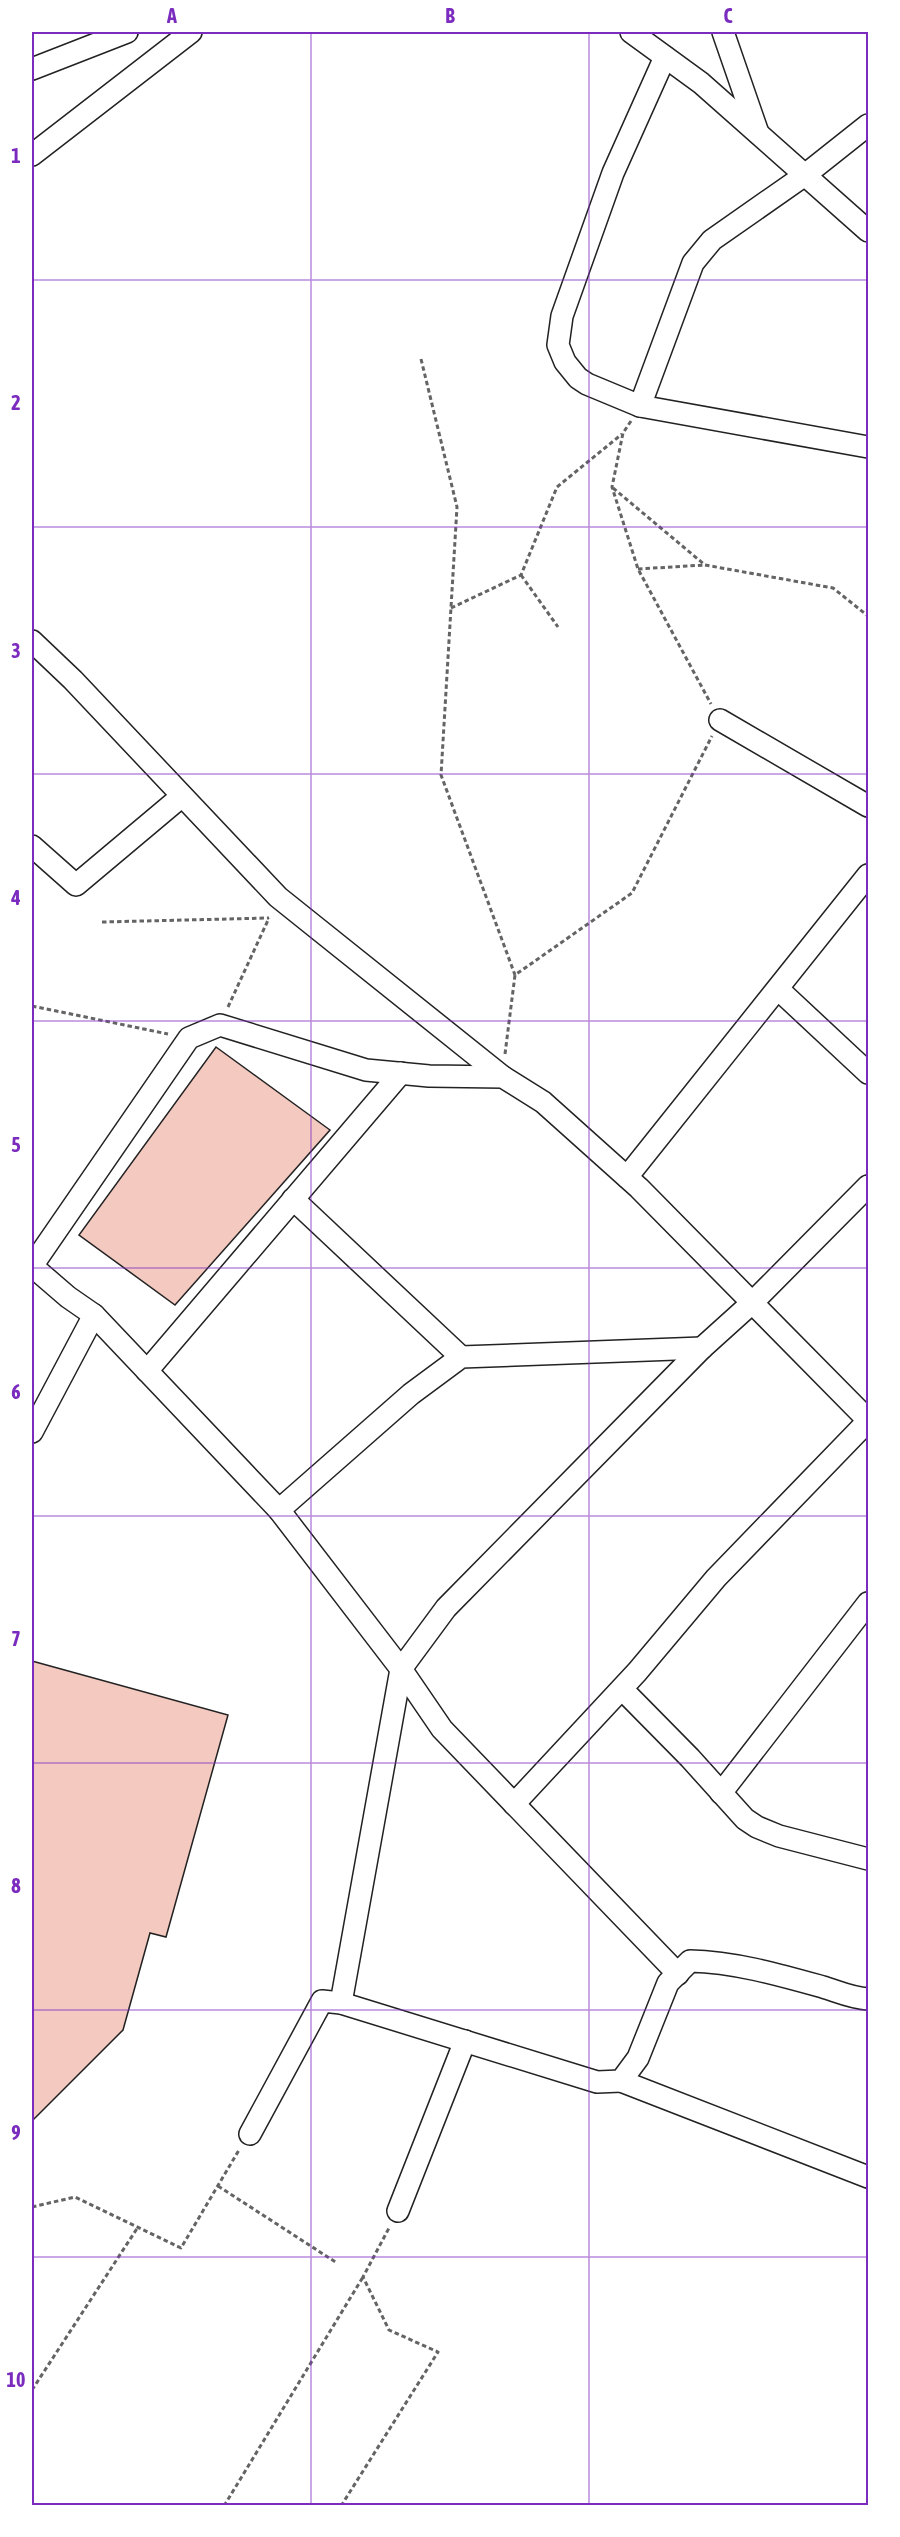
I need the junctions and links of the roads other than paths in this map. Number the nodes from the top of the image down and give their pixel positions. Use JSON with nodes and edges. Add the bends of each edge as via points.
{"nodes":[{"id":1,"x":127,"y":32,"type":"edge"},
{"id":2,"x":191,"y":32,"type":"edge"},
{"id":3,"x":631,"y":32,"type":"edge"},
{"id":4,"x":723,"y":32,"type":"edge"},
{"id":5,"x":665,"y":57,"type":"junction"},
{"id":6,"x":32,"y":69,"type":"edge"},
{"id":7,"x":868,"y":125,"type":"edge"},
{"id":8,"x":759,"y":134,"type":"junction"},
{"id":9,"x":32,"y":155,"type":"edge"},
{"id":10,"x":806,"y":175,"type":"junction"},
{"id":11,"x":868,"y":231,"type":"edge"},
{"id":12,"x":640,"y":406,"type":"junction"},
{"id":13,"x":868,"y":447,"type":"edge"},
{"id":14,"x":32,"y":641,"type":"edge"},
{"id":15,"x":720,"y":720,"type":"road end"},
{"id":16,"x":182,"y":796,"type":"junction"},
{"id":17,"x":868,"y":806,"type":"edge"},
{"id":18,"x":32,"y":846,"type":"edge"},
{"id":19,"x":868,"y":876,"type":"edge"},
{"id":20,"x":778,"y":989,"type":"junction"},
{"id":21,"x":401,"y":1073,"type":"junction"},
{"id":22,"x":868,"y":1073,"type":"edge"},
{"id":23,"x":503,"y":1077,"type":"junction"},
{"id":24,"x":627,"y":1177,"type":"junction"},
{"id":25,"x":868,"y":1186,"type":"edge"},
{"id":26,"x":293,"y":1199,"type":"junction"},
{"id":27,"x":32,"y":1266,"type":"edge"},
{"id":28,"x":753,"y":1302,"type":"junction"},
{"id":29,"x":94,"y":1315,"type":"junction"},
{"id":30,"x":702,"y":1348,"type":"junction"},
{"id":31,"x":461,"y":1357,"type":"junction"},
{"id":32,"x":147,"y":1371,"type":"junction"},
{"id":33,"x":868,"y":1420,"type":"edge"},
{"id":34,"x":32,"y":1432,"type":"edge"},
{"id":35,"x":279,"y":1510,"type":"junction"},
{"id":36,"x":868,"y":1603,"type":"edge"},
{"id":37,"x":401,"y":1669,"type":"junction"},
{"id":38,"x":622,"y":1689,"type":"junction"},
{"id":39,"x":721,"y":1793,"type":"junction"},
{"id":40,"x":514,"y":1804,"type":"junction"},
{"id":41,"x":868,"y":1859,"type":"edge"},
{"id":42,"x":678,"y":1974,"type":"junction"},
{"id":43,"x":868,"y":1999,"type":"edge"},
{"id":44,"x":341,"y":2003,"type":"junction"},
{"id":45,"x":465,"y":2041,"type":"junction"},
{"id":46,"x":621,"y":2081,"type":"junction"},
{"id":47,"x":250,"y":2134,"type":"road end"},
{"id":48,"x":868,"y":2177,"type":"edge"},
{"id":49,"x":398,"y":2211,"type":"road end"}],
"edges":[{"from":1,"to":6,"type":"street"},
{"from":2,"to":9,"type":"street"},
{"from":3,"to":5,"type":"street"},
{"from":4,"to":8,"type":"street"},
{"from":5,"to":8,"type":"street"},
{"from":5,"to":12,"type":"street","via":[[613,173],[561,316],[558,345],[570,369],[587,384]]},
{"from":7,"to":10,"type":"street"},
{"from":8,"to":10,"type":"street"},
{"from":10,"to":11,"type":"street"},
{"from":10,"to":12,"type":"street","via":[[712,240],[693,262]]},
{"from":12,"to":13,"type":"street"},
{"from":14,"to":16,"type":"street"},
{"from":15,"to":17,"type":"street"},
{"from":16,"to":18,"type":"street","via":[[76,885]]},
{"from":16,"to":23,"type":"street","via":[[279,897]]},
{"from":19,"to":20,"type":"street"},
{"from":20,"to":22,"type":"street"},
{"from":20,"to":24,"type":"street"},
{"from":21,"to":23,"type":"street"},
{"from":21,"to":26,"type":"street"},
{"from":21,"to":27,"type":"street","via":[[366,1070],[220,1024],[189,1038]]},
{"from":23,"to":24,"type":"street","via":[[543,1102]]},
{"from":24,"to":28,"type":"street"},
{"from":25,"to":28,"type":"street"},
{"from":26,"to":31,"type":"street"},
{"from":26,"to":32,"type":"street"},
{"from":27,"to":29,"type":"street"},
{"from":28,"to":30,"type":"street"},
{"from":28,"to":33,"type":"street"},
{"from":29,"to":32,"type":"street"},
{"from":29,"to":34,"type":"street"},
{"from":30,"to":31,"type":"street"},
{"from":30,"to":37,"type":"street","via":[[446,1608]]},
{"from":31,"to":35,"type":"street","via":[[411,1394]]},
{"from":32,"to":35,"type":"street"},
{"from":33,"to":38,"type":"street","via":[[716,1578]]},
{"from":35,"to":37,"type":"street"},
{"from":36,"to":39,"type":"street"},
{"from":37,"to":40,"type":"street","via":[[442,1729]]},
{"from":37,"to":44,"type":"street"},
{"from":38,"to":39,"type":"street"},
{"from":38,"to":40,"type":"street"},
{"from":39,"to":41,"type":"street","via":[[746,1819],[768,1832]]},
{"from":40,"to":42,"type":"street"},
{"from":42,"to":43,"type":"street","via":[[690,1961],[716,1962]]},
{"from":42,"to":46,"type":"street","via":[[668,1983],[638,2058]]},
{"from":44,"to":45,"type":"street"},
{"from":44,"to":47,"type":"street","via":[[322,2001]]},
{"from":45,"to":46,"type":"street","via":[[597,2082]]},
{"from":45,"to":49,"type":"street"},
{"from":46,"to":48,"type":"street"}]}
